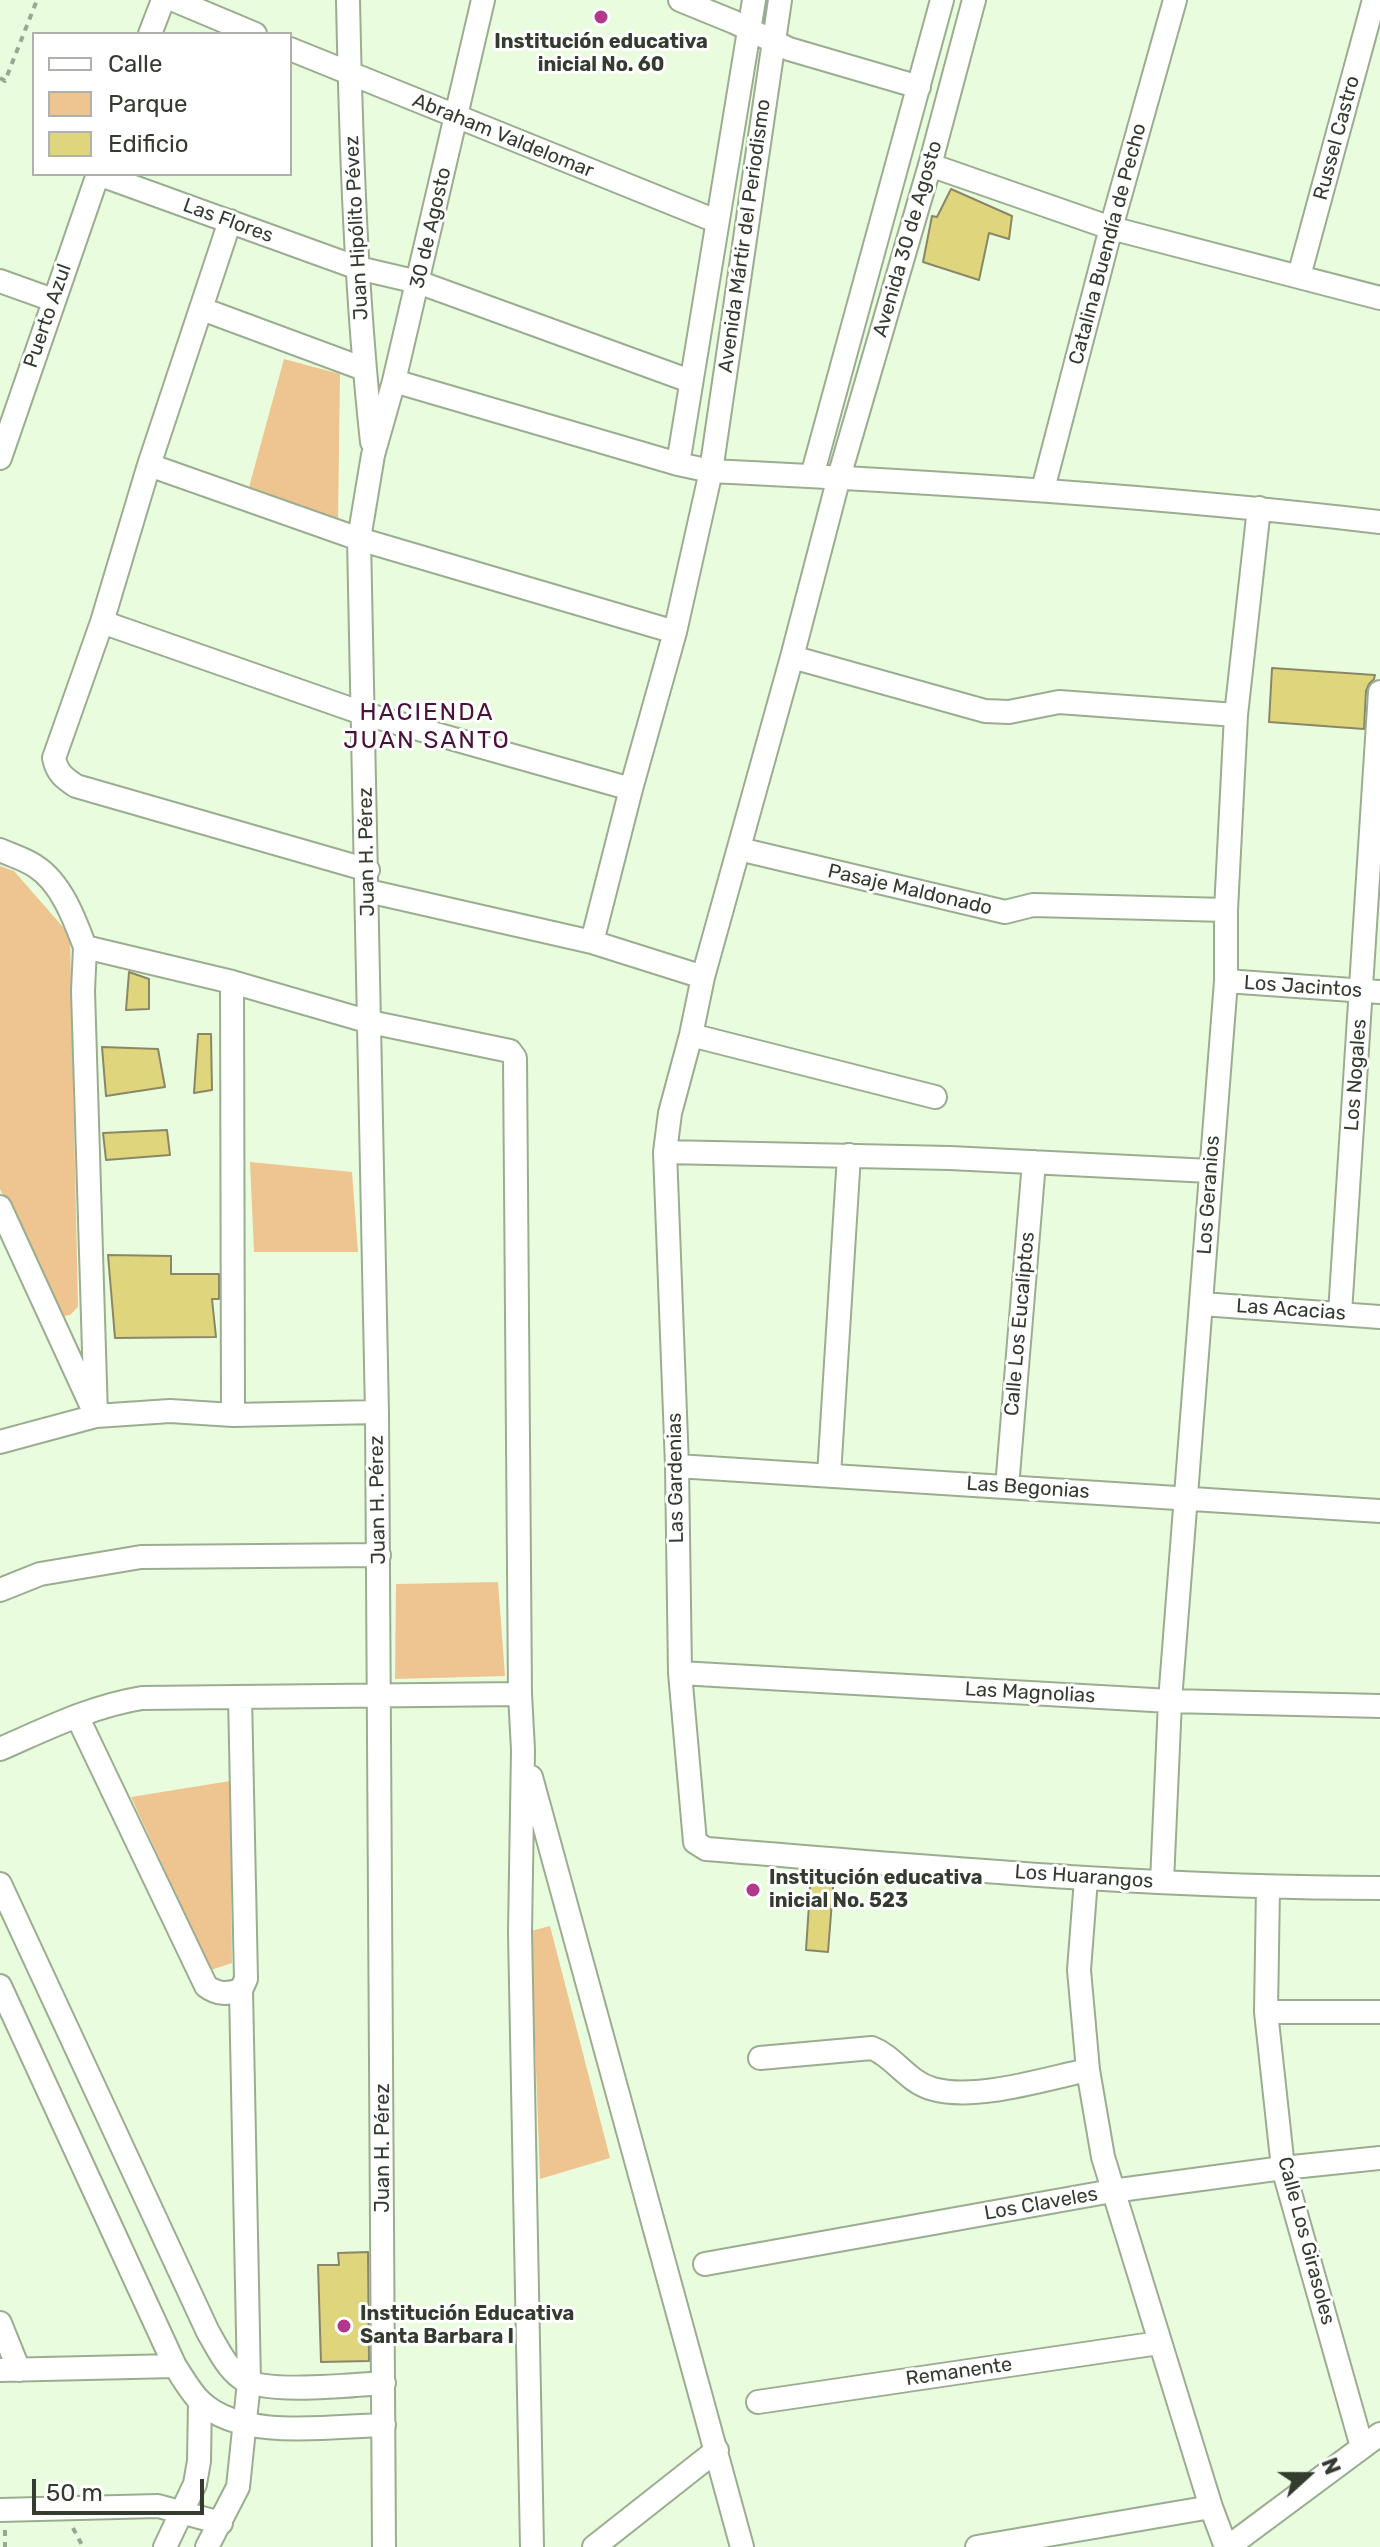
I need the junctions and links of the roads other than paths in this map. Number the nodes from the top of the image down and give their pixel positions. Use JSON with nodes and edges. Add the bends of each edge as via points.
{"nodes":[{"id":1,"x":163,"y":0,"type":"edge"},
{"id":2,"x":174,"y":0,"type":"edge"},
{"id":3,"x":348,"y":0,"type":"edge"},
{"id":4,"x":483,"y":0,"type":"edge"},
{"id":5,"x":680,"y":0,"type":"edge"},
{"id":6,"x":754,"y":0,"type":"edge"},
{"id":7,"x":780,"y":0,"type":"edge"},
{"id":8,"x":942,"y":0,"type":"edge"},
{"id":9,"x":974,"y":0,"type":"edge"},
{"id":10,"x":1175,"y":0,"type":"edge"},
{"id":11,"x":1374,"y":0,"type":"edge"},
{"id":12,"x":749,"y":29,"type":"junction"},
{"id":13,"x":151,"y":32,"type":"edge"},
{"id":14,"x":250,"y":32,"type":"edge"},
{"id":15,"x":773,"y":41,"type":"junction"},
{"id":16,"x":292,"y":50,"type":"edge"},
{"id":17,"x":350,"y":74,"type":"junction"},
{"id":18,"x":919,"y":87,"type":"junction"},
{"id":19,"x":457,"y":118,"type":"junction"},
{"id":20,"x":930,"y":165,"type":"junction"},
{"id":21,"x":97,"y":176,"type":"edge"},
{"id":22,"x":104,"y":176,"type":"edge"},
{"id":23,"x":230,"y":221,"type":"junction"},
{"id":24,"x":716,"y":221,"type":"junction"},
{"id":25,"x":1111,"y":228,"type":"junction"},
{"id":26,"x":358,"y":268,"type":"junction"},
{"id":27,"x":1299,"y":276,"type":"junction"},
{"id":28,"x":0,"y":281,"type":"edge"},
{"id":29,"x":418,"y":282,"type":"junction"},
{"id":30,"x":1380,"y":298,"type":"edge"},
{"id":31,"x":53,"y":300,"type":"junction"},
{"id":32,"x":202,"y":309,"type":"junction"},
{"id":33,"x":364,"y":369,"type":"junction"},
{"id":34,"x":394,"y":381,"type":"junction"},
{"id":35,"x":690,"y":381,"type":"junction"},
{"id":36,"x":373,"y":455,"type":"junction"},
{"id":37,"x":0,"y":458,"type":"edge"},
{"id":38,"x":678,"y":464,"type":"junction"},
{"id":39,"x":149,"y":465,"type":"junction"},
{"id":40,"x":711,"y":471,"type":"junction"},
{"id":41,"x":812,"y":476,"type":"junction"},
{"id":42,"x":839,"y":477,"type":"junction"},
{"id":43,"x":1043,"y":489,"type":"junction"},
{"id":44,"x":1259,"y":508,"type":"junction"},
{"id":45,"x":1380,"y":522,"type":"edge"},
{"id":46,"x":359,"y":539,"type":"junction"},
{"id":47,"x":102,"y":622,"type":"junction"},
{"id":48,"x":675,"y":632,"type":"junction"},
{"id":49,"x":792,"y":657,"type":"junction"},
{"id":50,"x":1380,"y":692,"type":"edge"},
{"id":51,"x":365,"y":714,"type":"junction"},
{"id":52,"x":1236,"y":715,"type":"junction"},
{"id":53,"x":631,"y":789,"type":"junction"},
{"id":54,"x":739,"y":849,"type":"junction"},
{"id":55,"x":0,"y":850,"type":"edge"},
{"id":56,"x":368,"y":880,"type":"junction"},
{"id":57,"x":1226,"y":910,"type":"junction"},
{"id":58,"x":592,"y":942,"type":"junction"},
{"id":59,"x":85,"y":947,"type":"junction"},
{"id":60,"x":703,"y":977,"type":"junction"},
{"id":61,"x":1226,"y":981,"type":"junction"},
{"id":62,"x":232,"y":982,"type":"junction"},
{"id":63,"x":1371,"y":992,"type":"edge"},
{"id":64,"x":370,"y":1022,"type":"junction"},
{"id":65,"x":691,"y":1035,"type":"junction"},
{"id":66,"x":935,"y":1097,"type":"dead end"},
{"id":67,"x":665,"y":1152,"type":"junction"},
{"id":68,"x":849,"y":1155,"type":"junction"},
{"id":69,"x":1034,"y":1162,"type":"junction"},
{"id":70,"x":1210,"y":1171,"type":"junction"},
{"id":71,"x":0,"y":1207,"type":"edge"},
{"id":72,"x":1202,"y":1304,"type":"junction"},
{"id":73,"x":1340,"y":1313,"type":"junction"},
{"id":74,"x":1380,"y":1317,"type":"edge"},
{"id":75,"x":377,"y":1412,"type":"junction"},
{"id":76,"x":233,"y":1415,"type":"junction"},
{"id":77,"x":96,"y":1416,"type":"junction"},
{"id":78,"x":0,"y":1442,"type":"edge"},
{"id":79,"x":677,"y":1466,"type":"junction"},
{"id":80,"x":829,"y":1475,"type":"junction"},
{"id":81,"x":1007,"y":1487,"type":"junction"},
{"id":82,"x":1186,"y":1498,"type":"junction"},
{"id":83,"x":1380,"y":1511,"type":"edge"},
{"id":84,"x":379,"y":1555,"type":"junction"},
{"id":85,"x":0,"y":1590,"type":"edge"},
{"id":86,"x":680,"y":1673,"type":"junction"},
{"id":87,"x":520,"y":1694,"type":"junction"},
{"id":88,"x":379,"y":1695,"type":"junction"},
{"id":89,"x":240,"y":1697,"type":"junction"},
{"id":90,"x":1170,"y":1701,"type":"junction"},
{"id":91,"x":1380,"y":1706,"type":"edge"},
{"id":92,"x":77,"y":1716,"type":"junction"},
{"id":93,"x":0,"y":1749,"type":"edge"},
{"id":94,"x":523,"y":1750,"type":"junction"},
{"id":95,"x":695,"y":1842,"type":"joint"},
{"id":96,"x":1086,"y":1879,"type":"junction"},
{"id":97,"x":1162,"y":1882,"type":"junction"},
{"id":98,"x":0,"y":1884,"type":"edge"},
{"id":99,"x":1268,"y":1888,"type":"junction"},
{"id":100,"x":1380,"y":1888,"type":"edge"},
{"id":101,"x":0,"y":1986,"type":"edge"},
{"id":102,"x":241,"y":1990,"type":"junction"},
{"id":103,"x":1266,"y":2012,"type":"junction"},
{"id":104,"x":1380,"y":2012,"type":"edge"},
{"id":105,"x":760,"y":2058,"type":"dead end"},
{"id":106,"x":1088,"y":2070,"type":"junction"},
{"id":107,"x":1380,"y":2158,"type":"edge"},
{"id":108,"x":1283,"y":2168,"type":"junction"},
{"id":109,"x":1112,"y":2191,"type":"junction"},
{"id":110,"x":705,"y":2264,"type":"dead end"},
{"id":111,"x":0,"y":2323,"type":"edge"},
{"id":112,"x":1159,"y":2343,"type":"junction"},
{"id":113,"x":175,"y":2366,"type":"junction"},
{"id":114,"x":10,"y":2370,"type":"edge"},
{"id":115,"x":249,"y":2382,"type":"junction"},
{"id":116,"x":384,"y":2383,"type":"junction"},
{"id":117,"x":200,"y":2401,"type":"junction"},
{"id":118,"x":758,"y":2402,"type":"dead end"},
{"id":119,"x":244,"y":2423,"type":"junction"},
{"id":120,"x":384,"y":2425,"type":"junction"},
{"id":121,"x":1371,"y":2440,"type":"edge"},
{"id":122,"x":717,"y":2450,"type":"junction"},
{"id":123,"x":1211,"y":2507,"type":"junction"},
{"id":124,"x":183,"y":2513,"type":"junction"},
{"id":125,"x":2,"y":2519,"type":"edge"},
{"id":126,"x":221,"y":2523,"type":"junction"},
{"id":127,"x":165,"y":2547,"type":"edge"},
{"id":128,"x":207,"y":2547,"type":"edge"},
{"id":129,"x":384,"y":2547,"type":"edge"},
{"id":130,"x":532,"y":2547,"type":"edge"},
{"id":131,"x":594,"y":2547,"type":"edge"},
{"id":132,"x":742,"y":2547,"type":"edge"},
{"id":133,"x":977,"y":2547,"type":"edge"},
{"id":134,"x":1227,"y":2547,"type":"edge"}],
"edges":[{"from":1,"to":13,"type":"street"},
{"from":2,"to":14,"type":"street"},
{"from":3,"to":17,"type":"street","name":"Juan Hipólito Pévez"},
{"from":4,"to":19,"type":"street","name":"30 de Agosto"},
{"from":5,"to":12,"type":"street"},
{"from":6,"to":12,"type":"street","name":"Avenida Mártir del Periodismo"},
{"from":7,"to":15,"type":"street","name":"Avenida Mártir del Periodismo"},
{"from":8,"to":18,"type":"street","name":"Avenida 30 de Agosto"},
{"from":9,"to":20,"type":"street","name":"Avenida 30 de Agosto"},
{"from":10,"to":25,"type":"street","name":"Catalina Buendía de Pecho"},
{"from":11,"to":27,"type":"street","name":"Russel Castro"},
{"from":12,"to":15,"type":"street"},
{"from":12,"to":24,"type":"street","name":"Avenida Mártir del Periodismo"},
{"from":15,"to":18,"type":"street"},
{"from":15,"to":40,"type":"street","name":"Avenida Mártir del Periodismo"},
{"from":16,"to":17,"type":"street","name":"Abraham Valdelomar"},
{"from":17,"to":19,"type":"street","name":"Abraham Valdelomar"},
{"from":17,"to":26,"type":"street","name":"Juan Hipólito Pévez"},
{"from":18,"to":41,"type":"street","name":"Avenida 30 de Agosto"},
{"from":19,"to":24,"type":"street","name":"Abraham Valdelomar"},
{"from":19,"to":29,"type":"street","name":"30 de Agosto"},
{"from":20,"to":25,"type":"street"},
{"from":20,"to":42,"type":"street","name":"Avenida 30 de Agosto"},
{"from":21,"to":31,"type":"street","name":"Puerto Azul"},
{"from":22,"to":23,"type":"street","name":"Las Flores"},
{"from":23,"to":26,"type":"street","name":"Las Flores"},
{"from":23,"to":32,"type":"street"},
{"from":24,"to":35,"type":"street","name":"Avenida Mártir del Periodismo"},
{"from":25,"to":27,"type":"street"},
{"from":25,"to":43,"type":"street","name":"Catalina Buendía de Pecho"},
{"from":26,"to":29,"type":"street","name":"Las Flores"},
{"from":26,"to":33,"type":"street","name":"Juan Hipólito Pévez"},
{"from":27,"to":30,"type":"street"},
{"from":28,"to":31,"type":"street"},
{"from":29,"to":34,"type":"street","name":"30 de Agosto"},
{"from":29,"to":35,"type":"street","name":"Las Flores"},
{"from":31,"to":37,"type":"street","name":"Puerto Azul"},
{"from":32,"to":33,"type":"street"},
{"from":32,"to":39,"type":"street"},
{"from":33,"to":36,"type":"street","name":"Juan Hipólito Pévez"},
{"from":34,"to":36,"type":"street","name":"30 de Agosto"},
{"from":34,"to":38,"type":"street"},
{"from":35,"to":38,"type":"street","name":"Avenida Mártir del Periodismo"},
{"from":36,"to":46,"type":"street","name":"Juan H. Pérez"},
{"from":38,"to":40,"type":"street"},
{"from":39,"to":46,"type":"street"},
{"from":39,"to":47,"type":"street"},
{"from":40,"to":41,"type":"street"},
{"from":40,"to":48,"type":"street","name":"Avenida Mártir del Periodismo"},
{"from":41,"to":42,"type":"street"},
{"from":42,"to":43,"type":"street"},
{"from":42,"to":49,"type":"street","name":"Avenida 30 de Agosto"},
{"from":43,"to":44,"type":"street"},
{"from":44,"to":45,"type":"street"},
{"from":44,"to":52,"type":"street","name":"Los Geranios"},
{"from":46,"to":48,"type":"street"},
{"from":46,"to":51,"type":"street","name":"Juan H. Pérez"},
{"from":47,"to":51,"type":"street"},
{"from":47,"to":56,"type":"street","via":[[54,758],[64,779]]},
{"from":48,"to":53,"type":"street","name":"Avenida Mártir del Periodismo"},
{"from":49,"to":52,"type":"street","via":[[985,711],[1059,702]]},
{"from":49,"to":54,"type":"street","name":"Avenida 30 de Agosto"},
{"from":50,"to":63,"type":"street","name":"Los Nogales"},
{"from":51,"to":53,"type":"street"},
{"from":51,"to":56,"type":"street","name":"Juan H. Pérez"},
{"from":52,"to":57,"type":"street","name":"Los Geranios"},
{"from":53,"to":58,"type":"street","name":"Avenida Mártir del Periodismo"},
{"from":54,"to":57,"type":"street","name":"Pasaje Maldonado","via":[[1005,912],[1033,905]]},
{"from":54,"to":60,"type":"street","name":"Las Gardenias"},
{"from":55,"to":59,"type":"street","via":[[50,880]]},
{"from":56,"to":58,"type":"street"},
{"from":56,"to":64,"type":"street","name":"Juan H. Pérez"},
{"from":57,"to":61,"type":"street","name":"Los Geranios"},
{"from":58,"to":60,"type":"street"},
{"from":59,"to":62,"type":"street"},
{"from":59,"to":77,"type":"street"},
{"from":60,"to":65,"type":"street","name":"Las Gardenias"},
{"from":61,"to":63,"type":"street","name":"Los Jacintos"},
{"from":61,"to":70,"type":"street","name":"Los Geranios"},
{"from":62,"to":64,"type":"street"},
{"from":62,"to":76,"type":"street"},
{"from":63,"to":73,"type":"street","name":"Los Nogales"},
{"from":64,"to":75,"type":"street","name":"Juan H. Pérez"},
{"from":64,"to":87,"type":"street","via":[[510,1051],[515,1058]]},
{"from":65,"to":66,"type":"street"},
{"from":65,"to":67,"type":"street","name":"Las Gardenias"},
{"from":67,"to":68,"type":"street"},
{"from":67,"to":79,"type":"street","name":"Las Gardenias"},
{"from":68,"to":69,"type":"street"},
{"from":68,"to":80,"type":"street"},
{"from":69,"to":70,"type":"street"},
{"from":69,"to":81,"type":"street","name":"Calle Los Eucaliptos"},
{"from":70,"to":72,"type":"street","name":"Los Geranios"},
{"from":71,"to":77,"type":"street"},
{"from":72,"to":73,"type":"street","name":"Las Acacias"},
{"from":72,"to":82,"type":"street","name":"Los Geranios"},
{"from":73,"to":74,"type":"street","name":"Las Acacias"},
{"from":75,"to":76,"type":"street"},
{"from":75,"to":84,"type":"street","name":"Juan H. Pérez"},
{"from":76,"to":77,"type":"street","via":[[170,1411]]},
{"from":77,"to":78,"type":"street"},
{"from":79,"to":80,"type":"street","name":"Las Begonias"},
{"from":79,"to":86,"type":"street","name":"Las Gardenias"},
{"from":80,"to":81,"type":"street","name":"Las Begonias"},
{"from":81,"to":82,"type":"street","name":"Las Begonias"},
{"from":82,"to":83,"type":"street","name":"Las Begonias"},
{"from":82,"to":90,"type":"street","name":"Los Geranios"},
{"from":84,"to":85,"type":"street","via":[[141,1557],[40,1574]]},
{"from":84,"to":88,"type":"street","name":"Juan H. Pérez"},
{"from":86,"to":90,"type":"street","name":"Las Magnolias"},
{"from":86,"to":95,"type":"street","name":"Las Gardenias"},
{"from":87,"to":88,"type":"street"},
{"from":87,"to":94,"type":"street"},
{"from":88,"to":89,"type":"street"},
{"from":88,"to":116,"type":"street","name":"Juan H. Pérez"},
{"from":89,"to":92,"type":"street","via":[[142,1698]]},
{"from":89,"to":102,"type":"street","via":[[246,1979]]},
{"from":90,"to":91,"type":"street","name":"Las Magnolias"},
{"from":90,"to":97,"type":"street","name":"Los Geranios"},
{"from":92,"to":93,"type":"street"},
{"from":92,"to":102,"type":"street","via":[[206,1986],[215,1993]]},
{"from":94,"to":122,"type":"street"},
{"from":94,"to":130,"type":"street","via":[[520,1932]]},
{"from":95,"to":96,"type":"street","name":"Los Huarangos","via":[[706,1849]]},
{"from":96,"to":97,"type":"street","name":"Los Huarangos"},
{"from":96,"to":106,"type":"street","via":[[1079,1970]]},
{"from":97,"to":99,"type":"street","name":"Los Huarangos"},
{"from":98,"to":115,"type":"street","via":[[208,2332],[228,2363]]},
{"from":99,"to":100,"type":"street","name":"Los Huarangos"},
{"from":99,"to":103,"type":"street","name":"Calle Los Girasoles"},
{"from":101,"to":113,"type":"street"},
{"from":102,"to":115,"type":"street"},
{"from":103,"to":104,"type":"street"},
{"from":103,"to":108,"type":"street","name":"Calle Los Girasoles"},
{"from":105,"to":106,"type":"street","via":[[872,2048],[886,2053],[915,2081],[933,2089],[972,2093]]},
{"from":106,"to":109,"type":"street"},
{"from":107,"to":108,"type":"street","name":"Los Claveles"},
{"from":108,"to":109,"type":"street","name":"Los Claveles"},
{"from":108,"to":121,"type":"street","name":"Calle Los Girasoles"},
{"from":109,"to":110,"type":"street","name":"Los Claveles"},
{"from":109,"to":112,"type":"street"},
{"from":111,"to":114,"type":"street"},
{"from":112,"to":118,"type":"street","name":"Remanente"},
{"from":112,"to":123,"type":"street"},
{"from":113,"to":114,"type":"street"},
{"from":113,"to":117,"type":"street"},
{"from":115,"to":116,"type":"street","via":[[271,2388]]},
{"from":115,"to":119,"type":"street"},
{"from":116,"to":120,"type":"street","name":"Juan H. Pérez"},
{"from":117,"to":119,"type":"street","via":[[221,2417]]},
{"from":117,"to":124,"type":"street","via":[[199,2461]]},
{"from":119,"to":120,"type":"street","via":[[262,2428]]},
{"from":119,"to":126,"type":"street","via":[[238,2487]]},
{"from":120,"to":129,"type":"street","name":"Juan H. Pérez"},
{"from":121,"to":134,"type":"street"},
{"from":122,"to":131,"type":"street"},
{"from":122,"to":132,"type":"street"},
{"from":123,"to":133,"type":"street"},
{"from":123,"to":134,"type":"street"},
{"from":124,"to":125,"type":"street","via":[[158,2506]]},
{"from":124,"to":126,"type":"street"},
{"from":124,"to":127,"type":"street"},
{"from":126,"to":128,"type":"street"}]}
